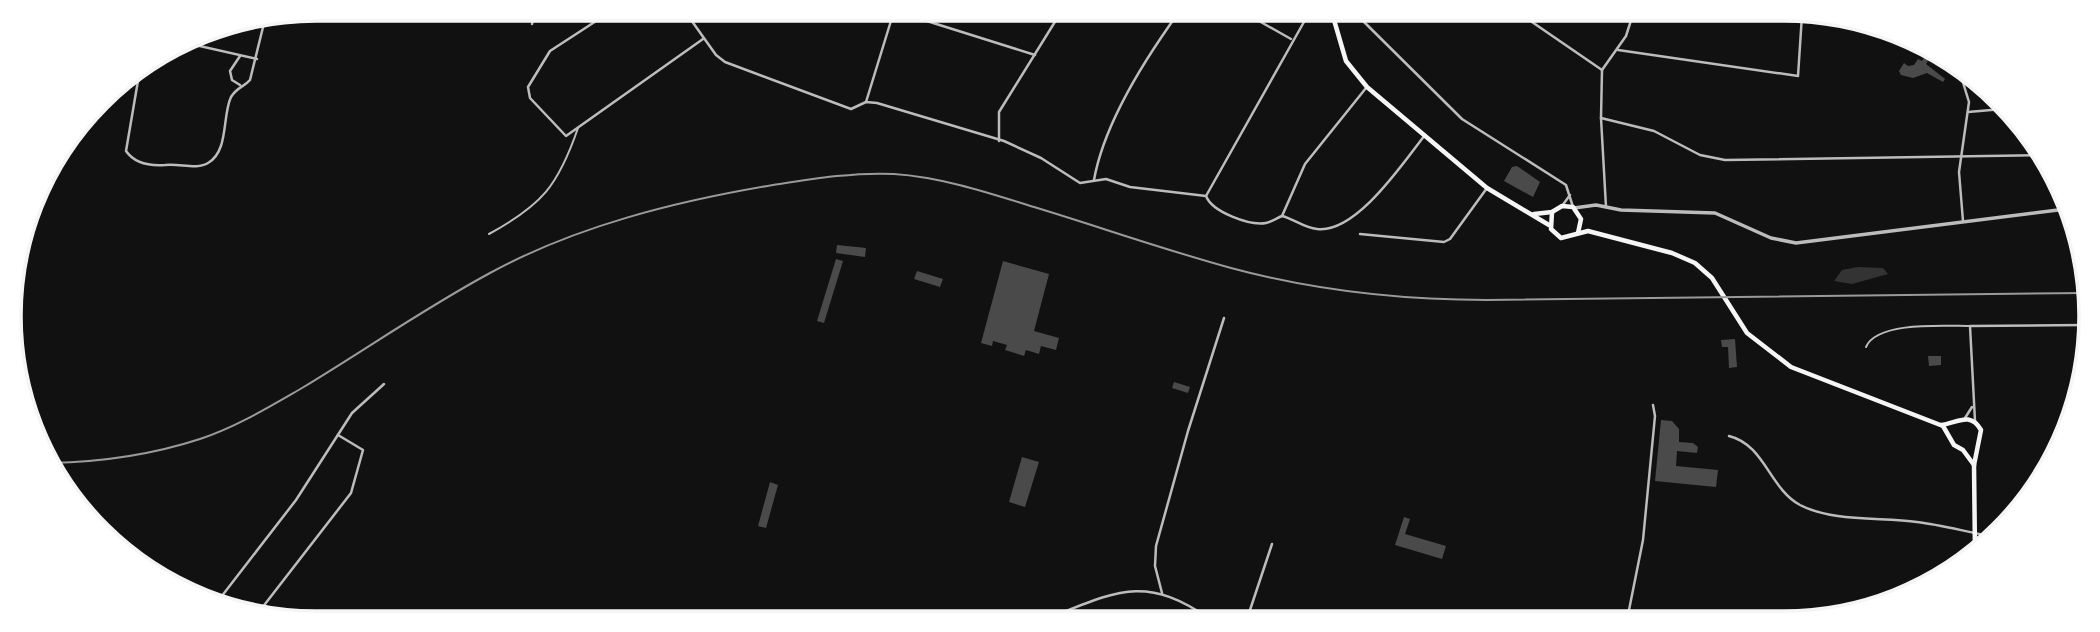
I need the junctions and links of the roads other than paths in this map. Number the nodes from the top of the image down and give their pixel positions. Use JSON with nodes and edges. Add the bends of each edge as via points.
{"nodes":[{"id":1,"x":533,"y":21,"type":"edge"},
{"id":2,"x":596,"y":21,"type":"edge"},
{"id":3,"x":691,"y":21,"type":"edge"},
{"id":4,"x":891,"y":21,"type":"edge"},
{"id":5,"x":926,"y":21,"type":"edge"},
{"id":6,"x":1056,"y":21,"type":"edge"},
{"id":7,"x":1173,"y":21,"type":"edge"},
{"id":8,"x":1258,"y":21,"type":"edge"},
{"id":9,"x":1305,"y":21,"type":"edge"},
{"id":10,"x":1334,"y":21,"type":"edge"},
{"id":11,"x":1363,"y":21,"type":"edge"},
{"id":12,"x":1531,"y":21,"type":"edge"},
{"id":13,"x":1630,"y":21,"type":"edge"},
{"id":14,"x":1802,"y":22,"type":"edge"},
{"id":15,"x":532,"y":24,"type":"dead end"},
{"id":16,"x":264,"y":26,"type":"edge"},
{"id":17,"x":703,"y":39,"type":"junction"},
{"id":18,"x":1292,"y":40,"type":"junction"},
{"id":19,"x":197,"y":46,"type":"edge"},
{"id":20,"x":1618,"y":50,"type":"junction"},
{"id":21,"x":1035,"y":55,"type":"junction"},
{"id":22,"x":240,"y":56,"type":"junction"},
{"id":23,"x":257,"y":59,"type":"junction"},
{"id":24,"x":1602,"y":70,"type":"junction"},
{"id":25,"x":137,"y":81,"type":"edge"},
{"id":26,"x":1964,"y":82,"type":"edge"},
{"id":27,"x":240,"y":85,"type":"junction"},
{"id":28,"x":1367,"y":87,"type":"junction"},
{"id":29,"x":866,"y":102,"type":"junction"},
{"id":30,"x":1995,"y":109,"type":"edge"},
{"id":31,"x":1968,"y":111,"type":"junction"},
{"id":32,"x":1601,"y":118,"type":"junction"},
{"id":33,"x":579,"y":127,"type":"junction"},
{"id":34,"x":1424,"y":135,"type":"junction"},
{"id":35,"x":999,"y":141,"type":"junction"},
{"id":36,"x":2031,"y":155,"type":"edge"},
{"id":37,"x":1960,"y":157,"type":"junction"},
{"id":38,"x":1094,"y":180,"type":"junction"},
{"id":39,"x":1487,"y":188,"type":"junction"},
{"id":40,"x":1570,"y":195,"type":"junction"},
{"id":41,"x":1206,"y":196,"type":"junction"},
{"id":42,"x":1562,"y":206,"type":"junction"},
{"id":43,"x":1606,"y":207,"type":"junction"},
{"id":44,"x":1574,"y":208,"type":"junction"},
{"id":45,"x":1587,"y":208,"type":"junction"},
{"id":46,"x":2059,"y":210,"type":"edge"},
{"id":47,"x":1552,"y":212,"type":"junction"},
{"id":48,"x":1533,"y":214,"type":"junction"},
{"id":49,"x":1282,"y":216,"type":"junction"},
{"id":50,"x":1581,"y":221,"type":"junction"},
{"id":51,"x":1964,"y":223,"type":"junction"},
{"id":52,"x":1549,"y":225,"type":"junction"},
{"id":53,"x":1588,"y":232,"type":"junction"},
{"id":54,"x":1578,"y":233,"type":"junction"},
{"id":55,"x":489,"y":234,"type":"dead end"},
{"id":56,"x":1360,"y":234,"type":"dead end"},
{"id":57,"x":1224,"y":318,"type":"dead end"},
{"id":58,"x":2079,"y":325,"type":"edge"},
{"id":59,"x":1970,"y":326,"type":"junction"},
{"id":60,"x":1866,"y":347,"type":"dead end"},
{"id":61,"x":384,"y":384,"type":"dead end"},
{"id":62,"x":1973,"y":404,"type":"junction"},
{"id":63,"x":1653,"y":405,"type":"dead end"},
{"id":64,"x":1965,"y":418,"type":"junction"},
{"id":65,"x":1975,"y":421,"type":"junction"},
{"id":66,"x":1955,"y":422,"type":"junction"},
{"id":67,"x":1941,"y":425,"type":"junction"},
{"id":68,"x":338,"y":435,"type":"junction"},
{"id":69,"x":1729,"y":436,"type":"dead end"},
{"id":70,"x":1950,"y":436,"type":"junction"},
{"id":71,"x":1977,"y":444,"type":"junction"},
{"id":72,"x":1963,"y":450,"type":"junction"},
{"id":73,"x":1974,"y":465,"type":"junction"},
{"id":74,"x":1975,"y":535,"type":"junction"},
{"id":75,"x":1982,"y":536,"type":"edge"},
{"id":76,"x":1975,"y":541,"type":"edge"},
{"id":77,"x":1272,"y":544,"type":"dead end"},
{"id":78,"x":1162,"y":593,"type":"junction"},
{"id":79,"x":222,"y":595,"type":"edge"},
{"id":80,"x":264,"y":606,"type":"edge"},
{"id":81,"x":1069,"y":611,"type":"edge"},
{"id":82,"x":1199,"y":611,"type":"edge"},
{"id":83,"x":1250,"y":611,"type":"edge"},
{"id":84,"x":1629,"y":611,"type":"edge"}],
"edges":[{"from":1,"to":15,"type":"street"},
{"from":2,"to":33,"type":"street","via":[[550,51],[528,87],[530,98],[566,136]]},
{"from":3,"to":17,"type":"street"},
{"from":4,"to":29,"type":"street"},
{"from":5,"to":21,"type":"street"},
{"from":6,"to":21,"type":"street"},
{"from":7,"to":38,"type":"street","via":[[1104,141]]},
{"from":8,"to":18,"type":"street"},
{"from":9,"to":18,"type":"street"},
{"from":10,"to":28,"type":"main road","via":[[1346,61]]},
{"from":11,"to":40,"type":"street","via":[[1462,119],[1566,185]]},
{"from":12,"to":24,"type":"street"},
{"from":13,"to":20,"type":"street"},
{"from":14,"to":20,"type":"street","via":[[1798,76]]},
{"from":16,"to":23,"type":"street"},
{"from":17,"to":29,"type":"street","via":[[725,62],[774,82],[851,109]]},
{"from":17,"to":33,"type":"street"},
{"from":18,"to":41,"type":"street"},
{"from":19,"to":22,"type":"street"},
{"from":20,"to":24,"type":"street"},
{"from":21,"to":35,"type":"street","via":[[999,112]]},
{"from":22,"to":23,"type":"street"},
{"from":22,"to":27,"type":"street","via":[[230,71],[232,80]]},
{"from":23,"to":27,"type":"street","via":[[250,80]]},
{"from":24,"to":32,"type":"street"},
{"from":25,"to":27,"type":"street","via":[[126,151],[143,164],[181,162],[196,167],[209,163],[219,150],[230,99]]},
{"from":26,"to":31,"type":"street"},
{"from":28,"to":34,"type":"main road"},
{"from":28,"to":49,"type":"street","via":[[1305,164]]},
{"from":29,"to":35,"type":"street"},
{"from":30,"to":31,"type":"street"},
{"from":31,"to":37,"type":"street"},
{"from":32,"to":37,"type":"street","via":[[1654,131],[1700,155],[1718,159]]},
{"from":32,"to":43,"type":"street"},
{"from":33,"to":55,"type":"lane","via":[[560,173],[543,199]]},
{"from":34,"to":39,"type":"main road"},
{"from":34,"to":49,"type":"street","via":[[1363,208],[1331,228],[1315,229]]},
{"from":35,"to":38,"type":"street","via":[[1041,158],[1075,181]]},
{"from":36,"to":37,"type":"street"},
{"from":37,"to":51,"type":"street"},
{"from":38,"to":41,"type":"street","via":[[1105,178],[1130,187]]},
{"from":39,"to":48,"type":"main road"},
{"from":39,"to":56,"type":"street","via":[[1444,242]]},
{"from":40,"to":42,"type":"street"},
{"from":40,"to":44,"type":"street"},
{"from":41,"to":49,"type":"street","via":[[1214,209],[1231,216],[1264,224]]},
{"from":42,"to":44,"type":"main road"},
{"from":42,"to":47,"type":"main road"},
{"from":43,"to":45,"type":"street"},
{"from":43,"to":51,"type":"street","via":[[1703,212],[1796,243]]},
{"from":44,"to":45,"type":"street"},
{"from":44,"to":50,"type":"main road"},
{"from":45,"to":50,"type":"street"},
{"from":46,"to":51,"type":"street"},
{"from":47,"to":48,"type":"main road"},
{"from":47,"to":52,"type":"main road"},
{"from":48,"to":52,"type":"main road"},
{"from":50,"to":53,"type":"main road"},
{"from":50,"to":54,"type":"main road"},
{"from":52,"to":54,"type":"main road","via":[[1561,238]]},
{"from":53,"to":54,"type":"main road"},
{"from":53,"to":67,"type":"main road","via":[[1684,257],[1706,271],[1747,333],[1791,367]]},
{"from":57,"to":78,"type":"street","via":[[1156,546],[1155,566]]},
{"from":58,"to":59,"type":"street"},
{"from":59,"to":60,"type":"lane","via":[[1910,327],[1872,339]]},
{"from":59,"to":62,"type":"street"},
{"from":61,"to":68,"type":"street","via":[[352,413]]},
{"from":62,"to":64,"type":"street"},
{"from":62,"to":65,"type":"street"},
{"from":63,"to":84,"type":"street","via":[[1643,540]]},
{"from":64,"to":65,"type":"main road"},
{"from":64,"to":66,"type":"main road"},
{"from":65,"to":71,"type":"main road","via":[[1981,435]]},
{"from":66,"to":67,"type":"main road"},
{"from":66,"to":70,"type":"main road"},
{"from":67,"to":70,"type":"main road"},
{"from":68,"to":79,"type":"street","via":[[296,500]]},
{"from":68,"to":80,"type":"street","via":[[363,450],[351,493]]},
{"from":69,"to":74,"type":"street","via":[[1751,446],[1779,488],[1810,509],[1917,522]]},
{"from":70,"to":72,"type":"main road"},
{"from":71,"to":72,"type":"main road"},
{"from":71,"to":73,"type":"main road"},
{"from":72,"to":73,"type":"main road"},
{"from":73,"to":74,"type":"main road"},
{"from":74,"to":75,"type":"street"},
{"from":74,"to":76,"type":"main road"},
{"from":77,"to":83,"type":"street"},
{"from":78,"to":81,"type":"street","via":[[1122,593]]},
{"from":78,"to":82,"type":"street"}]}
